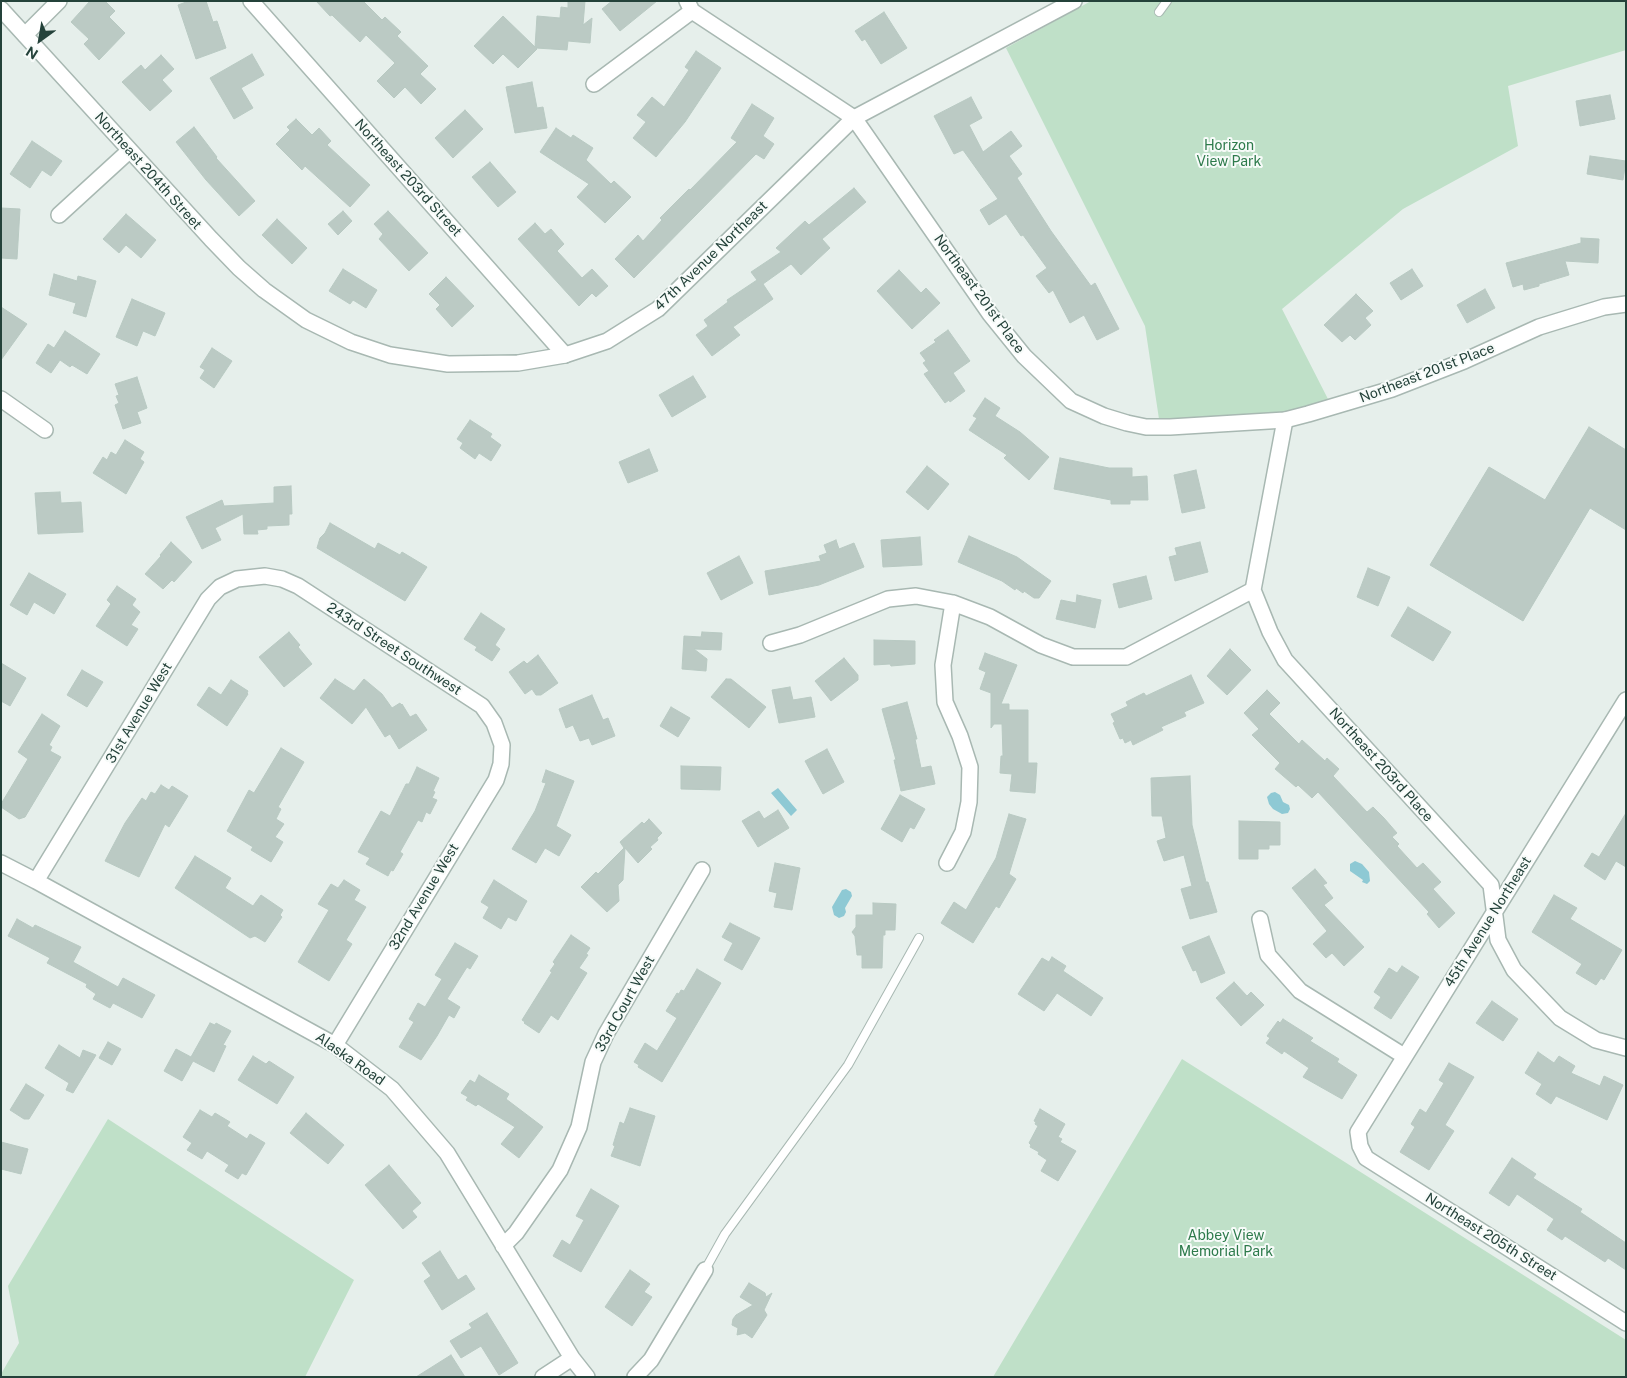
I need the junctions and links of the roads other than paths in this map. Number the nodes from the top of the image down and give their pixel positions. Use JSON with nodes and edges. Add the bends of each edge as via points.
{"nodes":[{"id":1,"x":59,"y":1,"type":"edge"},
{"id":2,"x":251,"y":1,"type":"edge"},
{"id":3,"x":1074,"y":1,"type":"edge"},
{"id":4,"x":1167,"y":1,"type":"edge"},
{"id":5,"x":689,"y":6,"type":"edge"},
{"id":6,"x":1,"y":9,"type":"edge"},
{"id":7,"x":1159,"y":12,"type":"dead end"},
{"id":8,"x":25,"y":35,"type":"junction"},
{"id":9,"x":594,"y":84,"type":"dead end"},
{"id":10,"x":854,"y":118,"type":"junction"},
{"id":11,"x":129,"y":151,"type":"junction"},
{"id":12,"x":59,"y":215,"type":"dead end"},
{"id":13,"x":1626,"y":304,"type":"edge"},
{"id":14,"x":306,"y":320,"type":"joint"},
{"id":15,"x":565,"y":354,"type":"junction"},
{"id":16,"x":1,"y":399,"type":"edge"},
{"id":17,"x":1285,"y":420,"type":"junction"},
{"id":18,"x":45,"y":430,"type":"dead end"},
{"id":19,"x":265,"y":576,"type":"joint"},
{"id":20,"x":1253,"y":590,"type":"junction"},
{"id":21,"x":953,"y":603,"type":"junction"},
{"id":22,"x":771,"y":643,"type":"dead end"},
{"id":23,"x":1626,"y":700,"type":"edge"},
{"id":24,"x":502,"y":745,"type":"joint"},
{"id":25,"x":1,"y":863,"type":"edge"},
{"id":26,"x":947,"y":863,"type":"dead end"},
{"id":27,"x":702,"y":870,"type":"dead end"},
{"id":28,"x":36,"y":881,"type":"junction"},
{"id":29,"x":1494,"y":914,"type":"junction"},
{"id":30,"x":1260,"y":919,"type":"dead end"},
{"id":31,"x":919,"y":938,"type":"dead end"},
{"id":32,"x":334,"y":1045,"type":"junction"},
{"id":33,"x":1626,"y":1048,"type":"edge"},
{"id":34,"x":1404,"y":1056,"type":"junction"},
{"id":35,"x":1360,"y":1146,"type":"joint"},
{"id":36,"x":503,"y":1246,"type":"junction"},
{"id":37,"x":705,"y":1270,"type":"joint"},
{"id":38,"x":1626,"y":1323,"type":"edge"},
{"id":39,"x":572,"y":1358,"type":"junction"},
{"id":40,"x":543,"y":1377,"type":"edge"},
{"id":41,"x":586,"y":1377,"type":"edge"},
{"id":42,"x":635,"y":1377,"type":"edge"}],
"edges":[{"from":1,"to":8,"type":"street"},
{"from":2,"to":15,"type":"street","name":"Northeast 203rd Street"},
{"from":3,"to":10,"type":"street","name":"47th Avenue Northeast"},
{"from":4,"to":7,"type":"lane"},
{"from":5,"to":9,"type":"street"},
{"from":5,"to":10,"type":"street","name":"Northeast 201st Place"},
{"from":6,"to":8,"type":"street","name":"Northeast 204th Street"},
{"from":8,"to":11,"type":"street","name":"Northeast 204th Street"},
{"from":10,"to":15,"type":"street","name":"47th Avenue Northeast","via":[[658,309],[607,341]]},
{"from":10,"to":17,"type":"street","name":"Northeast 201st Place","via":[[990,314],[1024,356],[1071,400],[1104,416],[1146,426],[1170,428]]},
{"from":11,"to":12,"type":"street"},
{"from":11,"to":14,"type":"street","name":"Northeast 204th Street","via":[[239,268]]},
{"from":13,"to":17,"type":"street","name":"Northeast 201st Place","via":[[1571,316],[1392,389]]},
{"from":14,"to":15,"type":"street","name":"47th Avenue Northeast","via":[[351,342],[390,355],[448,364],[518,363]]},
{"from":16,"to":18,"type":"street"},
{"from":17,"to":20,"type":"street"},
{"from":19,"to":24,"type":"street","name":"243rd Street Southwest","via":[[298,586],[482,706],[494,723]]},
{"from":19,"to":28,"type":"street","name":"31st Avenue West","via":[[237,579],[220,587],[208,599]]},
{"from":20,"to":21,"type":"street","via":[[1126,656],[1102,658],[1073,657]]},
{"from":20,"to":29,"type":"street","name":"Northeast 203rd Place","via":[[1285,660],[1491,886]]},
{"from":21,"to":22,"type":"street","via":[[916,596],[888,599],[800,635]]},
{"from":21,"to":26,"type":"street","via":[[943,666],[945,702],[970,767],[969,802],[963,832]]},
{"from":23,"to":29,"type":"street","name":"45th Avenue Northeast"},
{"from":24,"to":32,"type":"street","name":"32nd Avenue West","via":[[496,780]]},
{"from":25,"to":28,"type":"street","name":"Alaska Road"},
{"from":27,"to":36,"type":"street","name":"33rd Court West","via":[[606,1034],[593,1062],[579,1127],[560,1170],[516,1233]]},
{"from":28,"to":32,"type":"street","name":"Alaska Road"},
{"from":29,"to":33,"type":"street","name":"Northeast 203rd Place","via":[[1498,940],[1514,970],[1538,996],[1560,1018],[1596,1040]]},
{"from":29,"to":34,"type":"street","name":"45th Avenue Northeast"},
{"from":30,"to":34,"type":"street","via":[[1268,955],[1300,991]]},
{"from":31,"to":37,"type":"lane","via":[[848,1065],[725,1234]]},
{"from":32,"to":36,"type":"street","name":"Alaska Road","via":[[392,1089],[442,1148]]},
{"from":34,"to":35,"type":"street","name":"45th Avenue Northeast","via":[[1358,1132]]},
{"from":35,"to":38,"type":"street","name":"Northeast 205th Street","via":[[1366,1158]]},
{"from":36,"to":39,"type":"street","name":"Alaska Road"},
{"from":37,"to":42,"type":"street","via":[[651,1360]]},
{"from":39,"to":40,"type":"street"},
{"from":39,"to":41,"type":"street","name":"Alaska Road"}]}
